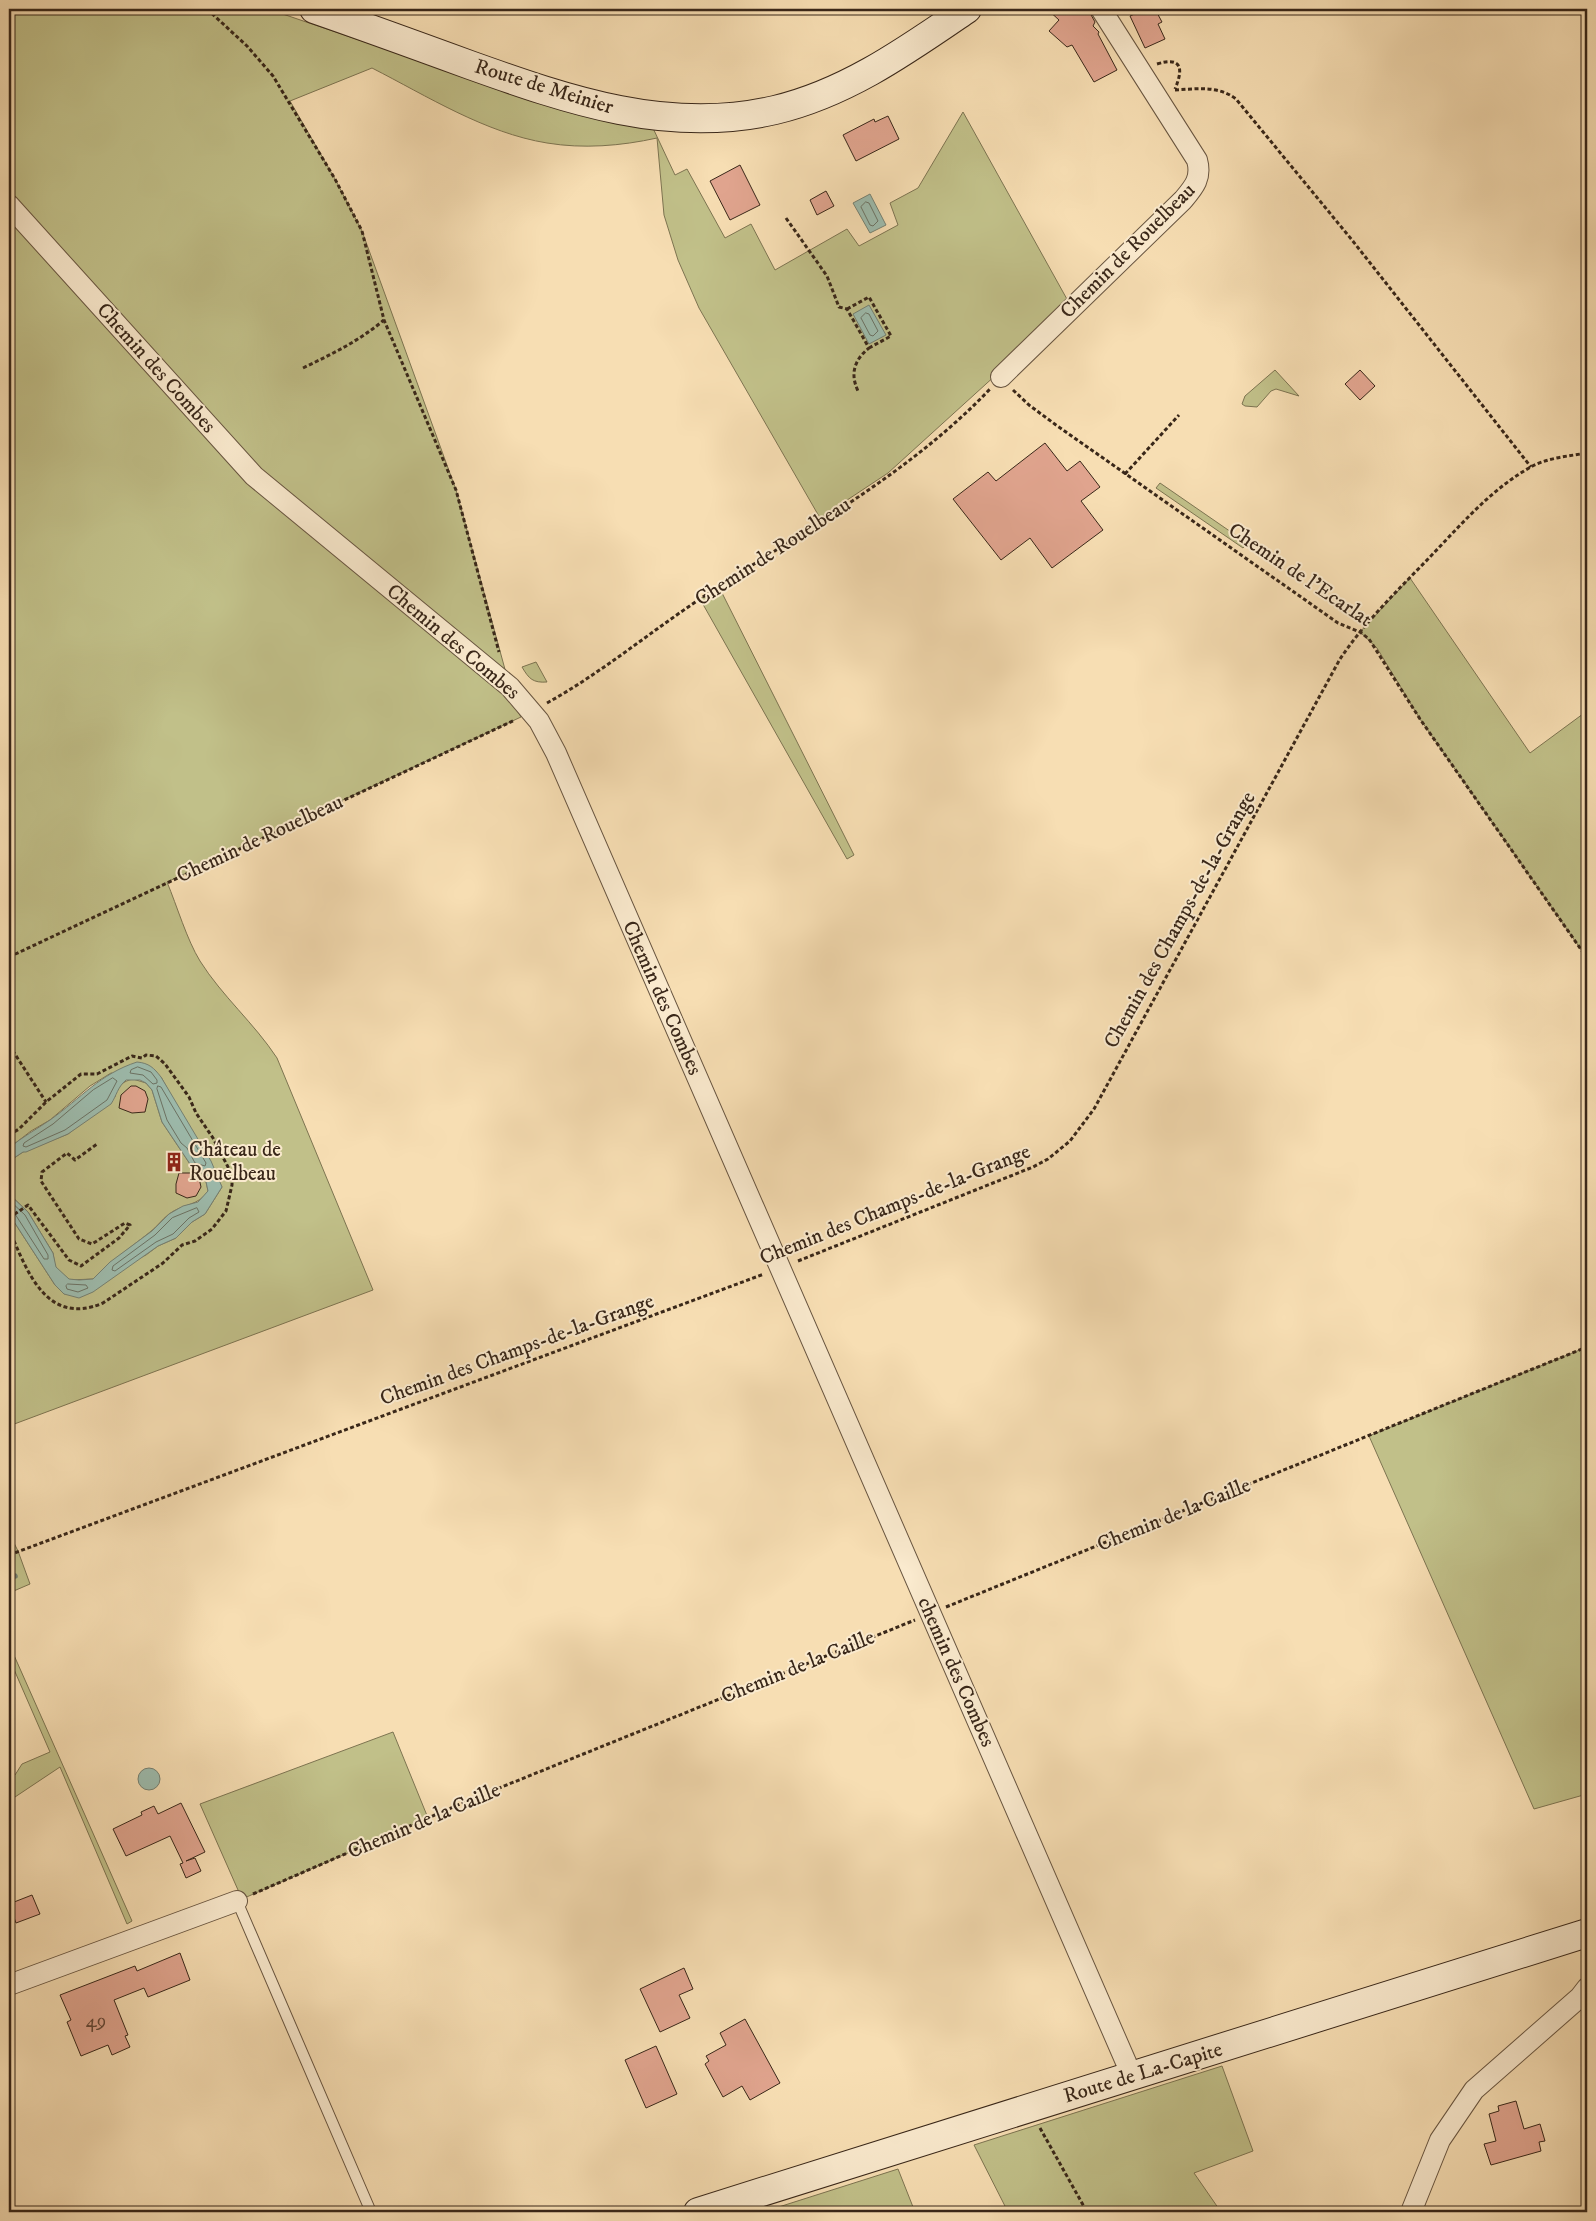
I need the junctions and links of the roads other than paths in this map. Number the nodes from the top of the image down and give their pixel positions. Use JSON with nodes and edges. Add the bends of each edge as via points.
{"nodes":[{"id":1,"x":314,"y":9,"type":"edge"},
{"id":2,"x":967,"y":9,"type":"edge"},
{"id":3,"x":1101,"y":9,"type":"edge"},
{"id":4,"x":9,"y":205,"type":"edge"},
{"id":5,"x":1001,"y":378,"type":"road end"},
{"id":6,"x":780,"y":1268,"type":"joint"},
{"id":7,"x":236,"y":1901,"type":"joint"},
{"id":8,"x":1587,"y":1933,"type":"edge"},
{"id":9,"x":9,"y":1985,"type":"edge"},
{"id":10,"x":1587,"y":1988,"type":"edge"},
{"id":11,"x":1132,"y":2076,"type":"junction"},
{"id":12,"x":371,"y":2212,"type":"edge"},
{"id":13,"x":698,"y":2212,"type":"edge"},
{"id":14,"x":1411,"y":2212,"type":"edge"}],
"edges":[{"from":1,"to":2,"type":"street","name":"Route de Meinier","via":[[587,104],[656,116],[700,119],[775,110],[840,87],[881,67]]},
{"from":3,"to":5,"type":"street","name":"Chemin de Rouelbeau","via":[[1197,160],[1200,168],[1197,184]]},
{"from":4,"to":6,"type":"street","name":"Chemin des Combes","via":[[254,476],[488,668],[540,721]]},
{"from":6,"to":11,"type":"street","name":"chemin des Combes"},
{"from":7,"to":9,"type":"street"},
{"from":7,"to":12,"type":"lane"},
{"from":8,"to":11,"type":"street","name":"Route de La-Capite"},
{"from":10,"to":14,"type":"street","via":[[1474,2090],[1440,2140]]},
{"from":11,"to":13,"type":"street","name":"Route de La-Capite"}]}
